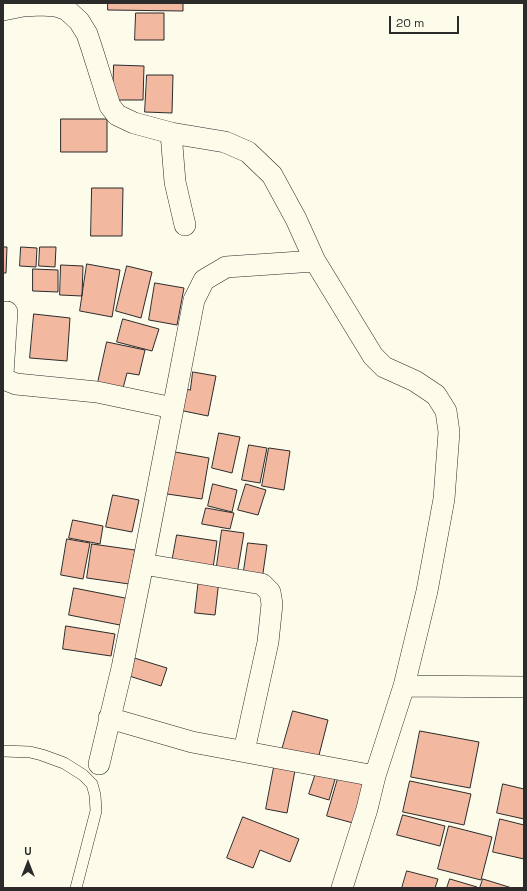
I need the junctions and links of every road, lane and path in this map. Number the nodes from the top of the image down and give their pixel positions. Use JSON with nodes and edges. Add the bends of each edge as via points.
{"nodes":[{"id":1,"x":23,"y":5,"type":"edge"},
{"id":2,"x":56,"y":5,"type":"edge"},
{"id":3,"x":3,"y":10,"type":"edge"},
{"id":4,"x":171,"y":133,"type":"junction"},
{"id":5,"x":185,"y":224,"type":"dead end"},
{"id":6,"x":314,"y":261,"type":"junction"},
{"id":7,"x":7,"y":312,"type":"dead end"},
{"id":8,"x":174,"y":408,"type":"junction"},
{"id":9,"x":143,"y":564,"type":"junction"},
{"id":10,"x":404,"y":686,"type":"junction"},
{"id":11,"x":524,"y":687,"type":"edge"},
{"id":12,"x":109,"y":718,"type":"junction"},
{"id":13,"x":3,"y":751,"type":"edge"},
{"id":14,"x":244,"y":751,"type":"junction"},
{"id":15,"x":99,"y":764,"type":"dead end"},
{"id":16,"x":375,"y":776,"type":"junction"},
{"id":17,"x":76,"y":888,"type":"edge"},
{"id":18,"x":342,"y":888,"type":"edge"}],
"edges":[{"from":1,"to":2,"type":"street"},
{"from":1,"to":3,"type":"street"},
{"from":2,"to":4,"type":"street","via":[[79,20],[87,34],[110,106],[117,115],[134,123]]},
{"from":4,"to":5,"type":"street","via":[[175,182]]},
{"from":4,"to":6,"type":"street","via":[[225,142],[248,152],[272,175],[296,219]]},
{"from":6,"to":8,"type":"street","via":[[226,267],[204,280],[194,300]]},
{"from":6,"to":10,"type":"street","via":[[373,356],[384,367],[415,381],[436,395],[446,411],[449,432],[444,499],[427,591]]},
{"from":7,"to":8,"type":"street","via":[[3,374],[6,380],[16,384],[97,392]]},
{"from":8,"to":9,"type":"street"},
{"from":9,"to":12,"type":"street"},
{"from":9,"to":14,"type":"street","via":[[262,584],[270,592],[272,604],[268,642]]},
{"from":10,"to":11,"type":"street"},
{"from":10,"to":16,"type":"street"},
{"from":12,"to":14,"type":"street","via":[[192,742]]},
{"from":12,"to":15,"type":"street"},
{"from":13,"to":17,"type":"lane","via":[[42,755],[84,775],[92,784],[96,811]]},
{"from":14,"to":16,"type":"street"},
{"from":16,"to":18,"type":"street"}]}
